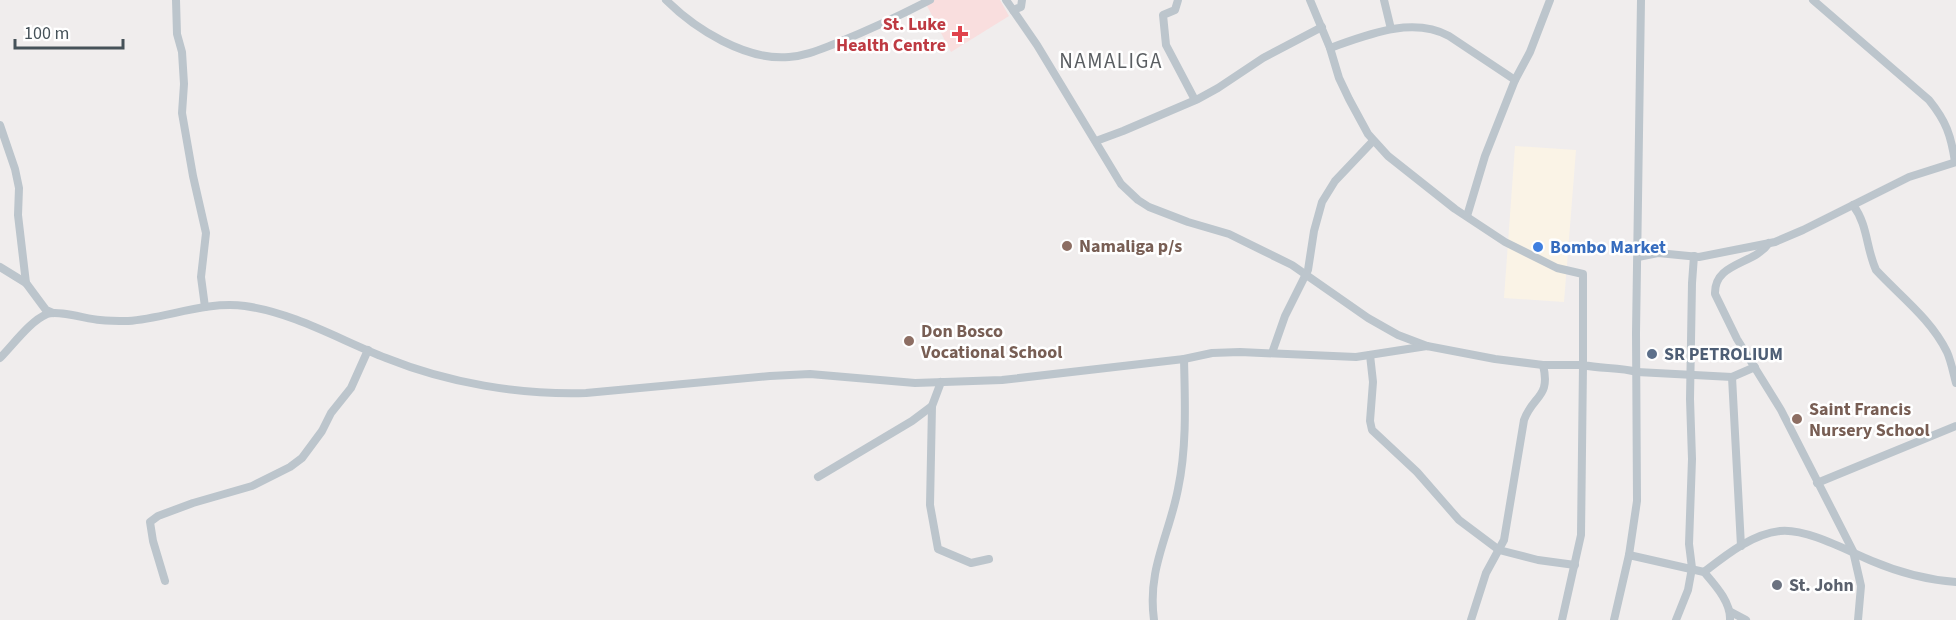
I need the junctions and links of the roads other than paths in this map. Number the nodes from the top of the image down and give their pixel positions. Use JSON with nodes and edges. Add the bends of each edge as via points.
{"nodes":[{"id":1,"x":176,"y":0,"type":"edge"},
{"id":2,"x":666,"y":0,"type":"edge"},
{"id":3,"x":930,"y":0,"type":"edge"},
{"id":4,"x":1006,"y":0,"type":"edge"},
{"id":5,"x":1022,"y":0,"type":"edge"},
{"id":6,"x":1178,"y":0,"type":"edge"},
{"id":7,"x":1310,"y":0,"type":"edge"},
{"id":8,"x":1384,"y":0,"type":"edge"},
{"id":9,"x":1550,"y":0,"type":"edge"},
{"id":10,"x":1641,"y":0,"type":"edge"},
{"id":11,"x":1813,"y":0,"type":"edge"},
{"id":12,"x":1014,"y":10,"type":"junction"},
{"id":13,"x":1322,"y":27,"type":"junction"},
{"id":14,"x":1391,"y":29,"type":"junction"},
{"id":15,"x":1330,"y":48,"type":"junction"},
{"id":16,"x":1515,"y":80,"type":"junction"},
{"id":17,"x":1195,"y":100,"type":"junction"},
{"id":18,"x":0,"y":125,"type":"edge"},
{"id":19,"x":1096,"y":141,"type":"junction"},
{"id":20,"x":1373,"y":141,"type":"junction"},
{"id":21,"x":1955,"y":162,"type":"edge"},
{"id":22,"x":1853,"y":205,"type":"junction"},
{"id":23,"x":1467,"y":216,"type":"junction"},
{"id":24,"x":1769,"y":243,"type":"junction"},
{"id":25,"x":1694,"y":256,"type":"junction"},
{"id":26,"x":1638,"y":257,"type":"junction"},
{"id":27,"x":0,"y":267,"type":"edge"},
{"id":28,"x":1306,"y":275,"type":"junction"},
{"id":29,"x":26,"y":283,"type":"junction"},
{"id":30,"x":205,"y":307,"type":"junction"},
{"id":31,"x":52,"y":313,"type":"junction"},
{"id":32,"x":1427,"y":346,"type":"junction"},
{"id":33,"x":369,"y":350,"type":"junction"},
{"id":34,"x":1272,"y":353,"type":"junction"},
{"id":35,"x":1370,"y":355,"type":"junction"},
{"id":36,"x":0,"y":358,"type":"edge"},
{"id":37,"x":1184,"y":359,"type":"junction"},
{"id":38,"x":1954,"y":361,"type":"edge"},
{"id":39,"x":1582,"y":364,"type":"junction"},
{"id":40,"x":1543,"y":365,"type":"junction"},
{"id":41,"x":1755,"y":367,"type":"junction"},
{"id":42,"x":1637,"y":372,"type":"junction"},
{"id":43,"x":1691,"y":375,"type":"junction"},
{"id":44,"x":1732,"y":377,"type":"junction"},
{"id":45,"x":941,"y":382,"type":"junction"},
{"id":46,"x":1956,"y":383,"type":"edge"},
{"id":47,"x":932,"y":406,"type":"junction"},
{"id":48,"x":1956,"y":426,"type":"edge"},
{"id":49,"x":818,"y":477,"type":"dead end"},
{"id":50,"x":1817,"y":483,"type":"junction"},
{"id":51,"x":1741,"y":546,"type":"junction"},
{"id":52,"x":1499,"y":550,"type":"junction"},
{"id":53,"x":1853,"y":551,"type":"junction"},
{"id":54,"x":1629,"y":555,"type":"junction"},
{"id":55,"x":989,"y":559,"type":"dead end"},
{"id":56,"x":1575,"y":565,"type":"junction"},
{"id":57,"x":1692,"y":568,"type":"junction"},
{"id":58,"x":1704,"y":572,"type":"junction"},
{"id":59,"x":165,"y":581,"type":"dead end"},
{"id":60,"x":1956,"y":582,"type":"edge"},
{"id":61,"x":1730,"y":616,"type":"edge"},
{"id":62,"x":1154,"y":620,"type":"edge"},
{"id":63,"x":1471,"y":620,"type":"edge"},
{"id":64,"x":1562,"y":620,"type":"edge"},
{"id":65,"x":1614,"y":620,"type":"edge"},
{"id":66,"x":1676,"y":620,"type":"edge"},
{"id":67,"x":1746,"y":620,"type":"edge"},
{"id":68,"x":1858,"y":620,"type":"edge"}],
"edges":[{"from":1,"to":30,"type":"street","via":[[184,125],[206,233],[201,277]]},
{"from":2,"to":3,"type":"street","via":[[709,35],[762,56],[786,58],[820,50]]},
{"from":4,"to":12,"type":"street"},
{"from":5,"to":12,"type":"street","via":[[1021,7]]},
{"from":6,"to":17,"type":"street","via":[[1175,10],[1163,15],[1166,45]]},
{"from":7,"to":13,"type":"street"},
{"from":8,"to":14,"type":"street"},
{"from":9,"to":16,"type":"street"},
{"from":10,"to":26,"type":"street"},
{"from":11,"to":21,"type":"street","via":[[1929,100],[1947,127]]},
{"from":12,"to":19,"type":"street"},
{"from":13,"to":15,"type":"street"},
{"from":13,"to":17,"type":"street"},
{"from":14,"to":15,"type":"street"},
{"from":14,"to":16,"type":"street","via":[[1419,26],[1439,31]]},
{"from":15,"to":20,"type":"street","via":[[1339,78]]},
{"from":16,"to":23,"type":"street"},
{"from":17,"to":19,"type":"street"},
{"from":18,"to":29,"type":"street","via":[[19,188],[18,216]]},
{"from":19,"to":28,"type":"street","via":[[1121,184],[1138,200],[1250,243]]},
{"from":20,"to":23,"type":"street"},
{"from":20,"to":28,"type":"street","via":[[1335,181],[1322,202]]},
{"from":21,"to":22,"type":"street","via":[[1909,177]]},
{"from":22,"to":24,"type":"street"},
{"from":22,"to":38,"type":"street","via":[[1864,222],[1876,270],[1920,314]]},
{"from":23,"to":39,"type":"street","via":[[1522,252],[1557,268],[1583,274]]},
{"from":24,"to":25,"type":"street"},
{"from":24,"to":41,"type":"street","via":[[1723,272],[1714,286],[1720,306]]},
{"from":25,"to":26,"type":"street","via":[[1658,253]]},
{"from":25,"to":43,"type":"street"},
{"from":26,"to":42,"type":"street"},
{"from":27,"to":29,"type":"street"},
{"from":28,"to":32,"type":"street","via":[[1368,318]]},
{"from":28,"to":34,"type":"street"},
{"from":29,"to":31,"type":"street"},
{"from":30,"to":31,"type":"street","via":[[121,321]]},
{"from":30,"to":33,"type":"street","via":[[266,310]]},
{"from":31,"to":36,"type":"street","via":[[31,326]]},
{"from":32,"to":35,"type":"street"},
{"from":32,"to":40,"type":"street"},
{"from":33,"to":45,"type":"street","via":[[438,375],[558,394],[810,374]]},
{"from":33,"to":59,"type":"street","via":[[351,388],[302,458],[252,486],[193,503],[150,522]]},
{"from":34,"to":35,"type":"street"},
{"from":34,"to":37,"type":"street","via":[[1212,353]]},
{"from":35,"to":52,"type":"street","via":[[1372,430],[1418,472],[1459,520]]},
{"from":37,"to":45,"type":"street","via":[[1002,380]]},
{"from":37,"to":62,"type":"street","via":[[1182,465],[1155,567]]},
{"from":38,"to":46,"type":"street"},
{"from":39,"to":40,"type":"street"},
{"from":39,"to":42,"type":"street"},
{"from":39,"to":56,"type":"street","via":[[1582,522]]},
{"from":40,"to":52,"type":"street","via":[[1546,383],[1524,420],[1504,540]]},
{"from":41,"to":44,"type":"street"},
{"from":41,"to":50,"type":"street"},
{"from":42,"to":43,"type":"street"},
{"from":42,"to":54,"type":"street","via":[[1637,501]]},
{"from":43,"to":44,"type":"street"},
{"from":43,"to":57,"type":"street"},
{"from":44,"to":51,"type":"street"},
{"from":45,"to":47,"type":"street"},
{"from":47,"to":49,"type":"street"},
{"from":47,"to":55,"type":"street","via":[[930,505],[938,549],[971,563]]},
{"from":48,"to":50,"type":"street"},
{"from":50,"to":53,"type":"street"},
{"from":51,"to":53,"type":"street","via":[[1782,530]]},
{"from":51,"to":58,"type":"street"},
{"from":52,"to":56,"type":"street"},
{"from":52,"to":63,"type":"street","via":[[1486,573]]},
{"from":53,"to":60,"type":"street","via":[[1894,569]]},
{"from":53,"to":68,"type":"street","via":[[1861,586]]},
{"from":54,"to":57,"type":"street"},
{"from":54,"to":65,"type":"street"},
{"from":56,"to":64,"type":"street"},
{"from":57,"to":58,"type":"street"},
{"from":57,"to":66,"type":"street"},
{"from":58,"to":61,"type":"street","via":[[1728,603]]},
{"from":61,"to":67,"type":"street"}]}
